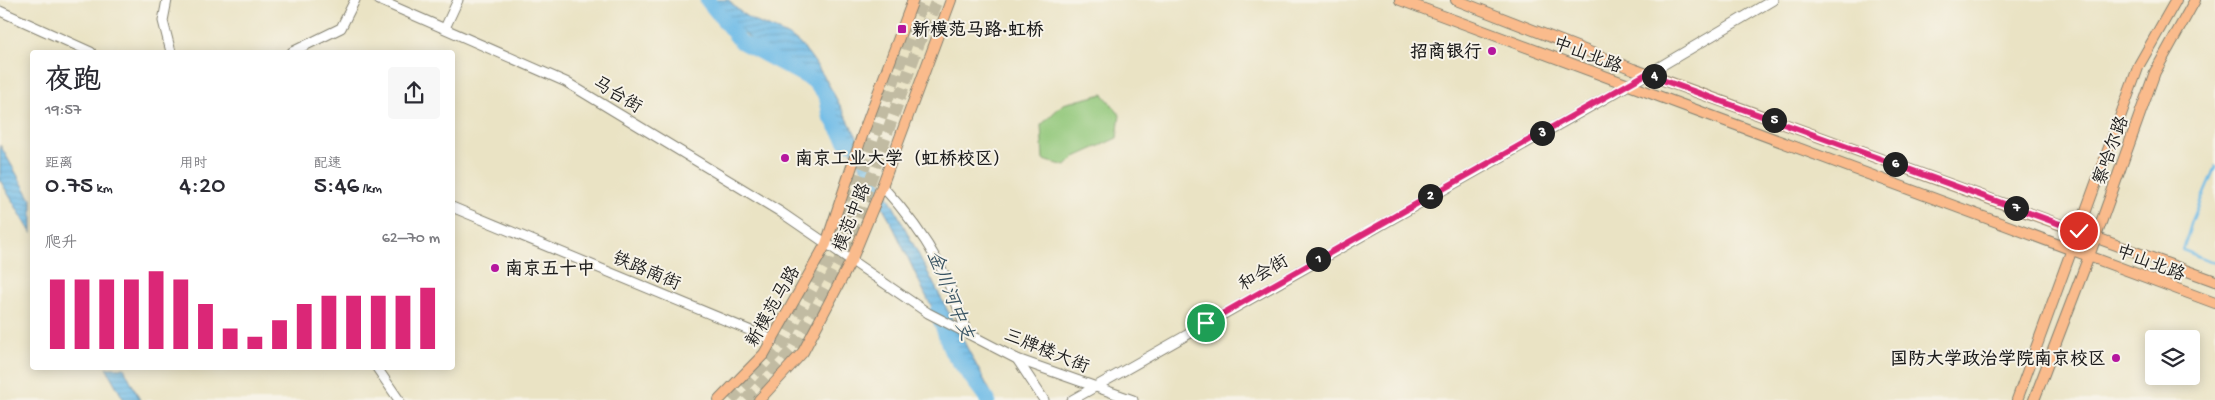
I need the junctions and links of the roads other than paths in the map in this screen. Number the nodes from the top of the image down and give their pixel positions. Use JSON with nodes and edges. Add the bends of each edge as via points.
{"nodes":[{"id":1,"x":167,"y":0,"type":"edge"},
{"id":2,"x":356,"y":0,"type":"edge"},
{"id":3,"x":379,"y":0,"type":"edge"},
{"id":4,"x":458,"y":0,"type":"edge"},
{"id":5,"x":913,"y":0,"type":"edge"},
{"id":6,"x":951,"y":0,"type":"edge"},
{"id":7,"x":1400,"y":0,"type":"edge"},
{"id":8,"x":1456,"y":0,"type":"edge"},
{"id":9,"x":1773,"y":0,"type":"edge"},
{"id":10,"x":2176,"y":0,"type":"edge"},
{"id":11,"x":2195,"y":0,"type":"edge"},
{"id":12,"x":0,"y":11,"type":"edge"},
{"id":13,"x":445,"y":28,"type":"junction"},
{"id":14,"x":87,"y":50,"type":"edge"},
{"id":15,"x":171,"y":50,"type":"edge"},
{"id":16,"x":296,"y":50,"type":"edge"},
{"id":17,"x":1646,"y":74,"type":"junction"},
{"id":18,"x":1627,"y":86,"type":"junction"},
{"id":19,"x":882,"y":186,"type":"junction"},
{"id":20,"x":455,"y":208,"type":"edge"},
{"id":21,"x":2079,"y":231,"type":"junction"},
{"id":22,"x":2095,"y":237,"type":"junction"},
{"id":23,"x":826,"y":244,"type":"junction"},
{"id":24,"x":2072,"y":250,"type":"junction"},
{"id":25,"x":2089,"y":256,"type":"junction"},
{"id":26,"x":851,"y":261,"type":"junction"},
{"id":27,"x":2215,"y":281,"type":"edge"},
{"id":28,"x":2215,"y":303,"type":"edge"},
{"id":29,"x":967,"y":333,"type":"junction"},
{"id":30,"x":773,"y":340,"type":"junction"},
{"id":31,"x":1017,"y":359,"type":"junction"},
{"id":32,"x":378,"y":370,"type":"edge"},
{"id":33,"x":1095,"y":386,"type":"junction"},
{"id":34,"x":399,"y":400,"type":"edge"},
{"id":35,"x":719,"y":400,"type":"edge"},
{"id":36,"x":759,"y":400,"type":"edge"},
{"id":37,"x":1044,"y":400,"type":"edge"},
{"id":38,"x":1072,"y":400,"type":"edge"},
{"id":39,"x":1133,"y":400,"type":"edge"},
{"id":40,"x":2017,"y":400,"type":"edge"},
{"id":41,"x":2034,"y":400,"type":"edge"}],
"edges":[{"from":1,"to":15,"type":"street","via":[[163,21]]},
{"from":2,"to":16,"type":"street","via":[[341,28]]},
{"from":3,"to":13,"type":"street","name":"马台街"},
{"from":4,"to":13,"type":"street"},
{"from":5,"to":23,"type":"main road","name":"模范中路"},
{"from":6,"to":19,"type":"main road","name":"模范中路"},
{"from":7,"to":18,"type":"main road","name":"中山北路"},
{"from":8,"to":17,"type":"main road","name":"中山北路"},
{"from":9,"to":17,"type":"street","name":"和会街"},
{"from":10,"to":21,"type":"main road","name":"察哈尔路","via":[[2139,65]]},
{"from":11,"to":22,"type":"main road","name":"察哈尔路","via":[[2155,72]]},
{"from":12,"to":14,"type":"street"},
{"from":13,"to":23,"type":"street","name":"马台街","via":[[566,82],[778,211]]},
{"from":17,"to":18,"type":"street","name":"和会街"},
{"from":17,"to":21,"type":"main road","name":"中山北路"},
{"from":18,"to":24,"type":"main road","name":"中山北路"},
{"from":18,"to":33,"type":"street","name":"和会街"},
{"from":19,"to":26,"type":"main road","name":"模范中路"},
{"from":19,"to":29,"type":"street","via":[[933,253]]},
{"from":20,"to":30,"type":"street","name":"铁路南街"},
{"from":21,"to":22,"type":"main road","name":"中山北路"},
{"from":21,"to":24,"type":"main road","name":"察哈尔路"},
{"from":22,"to":25,"type":"main road","name":"察哈尔路"},
{"from":22,"to":27,"type":"main road","name":"中山北路"},
{"from":23,"to":26,"type":"street","name":"三牌楼大街"},
{"from":23,"to":30,"type":"main road","name":"新模范马路"},
{"from":24,"to":25,"type":"main road","name":"中山北路"},
{"from":24,"to":40,"type":"main road","name":"察哈尔路"},
{"from":25,"to":28,"type":"main road","name":"中山北路"},
{"from":25,"to":41,"type":"main road","name":"察哈尔路"},
{"from":26,"to":29,"type":"street","name":"三牌楼大街","via":[[928,313]]},
{"from":26,"to":36,"type":"main road","name":"模范中路","via":[[803,352]]},
{"from":29,"to":31,"type":"street","name":"三牌楼大街"},
{"from":30,"to":35,"type":"main road","name":"新模范马路","via":[[754,366]]},
{"from":31,"to":33,"type":"street","name":"三牌楼大街"},
{"from":31,"to":37,"type":"street"},
{"from":32,"to":34,"type":"street"},
{"from":33,"to":38,"type":"street","name":"和会街"},
{"from":33,"to":39,"type":"street","name":"三牌楼大街"}]}
